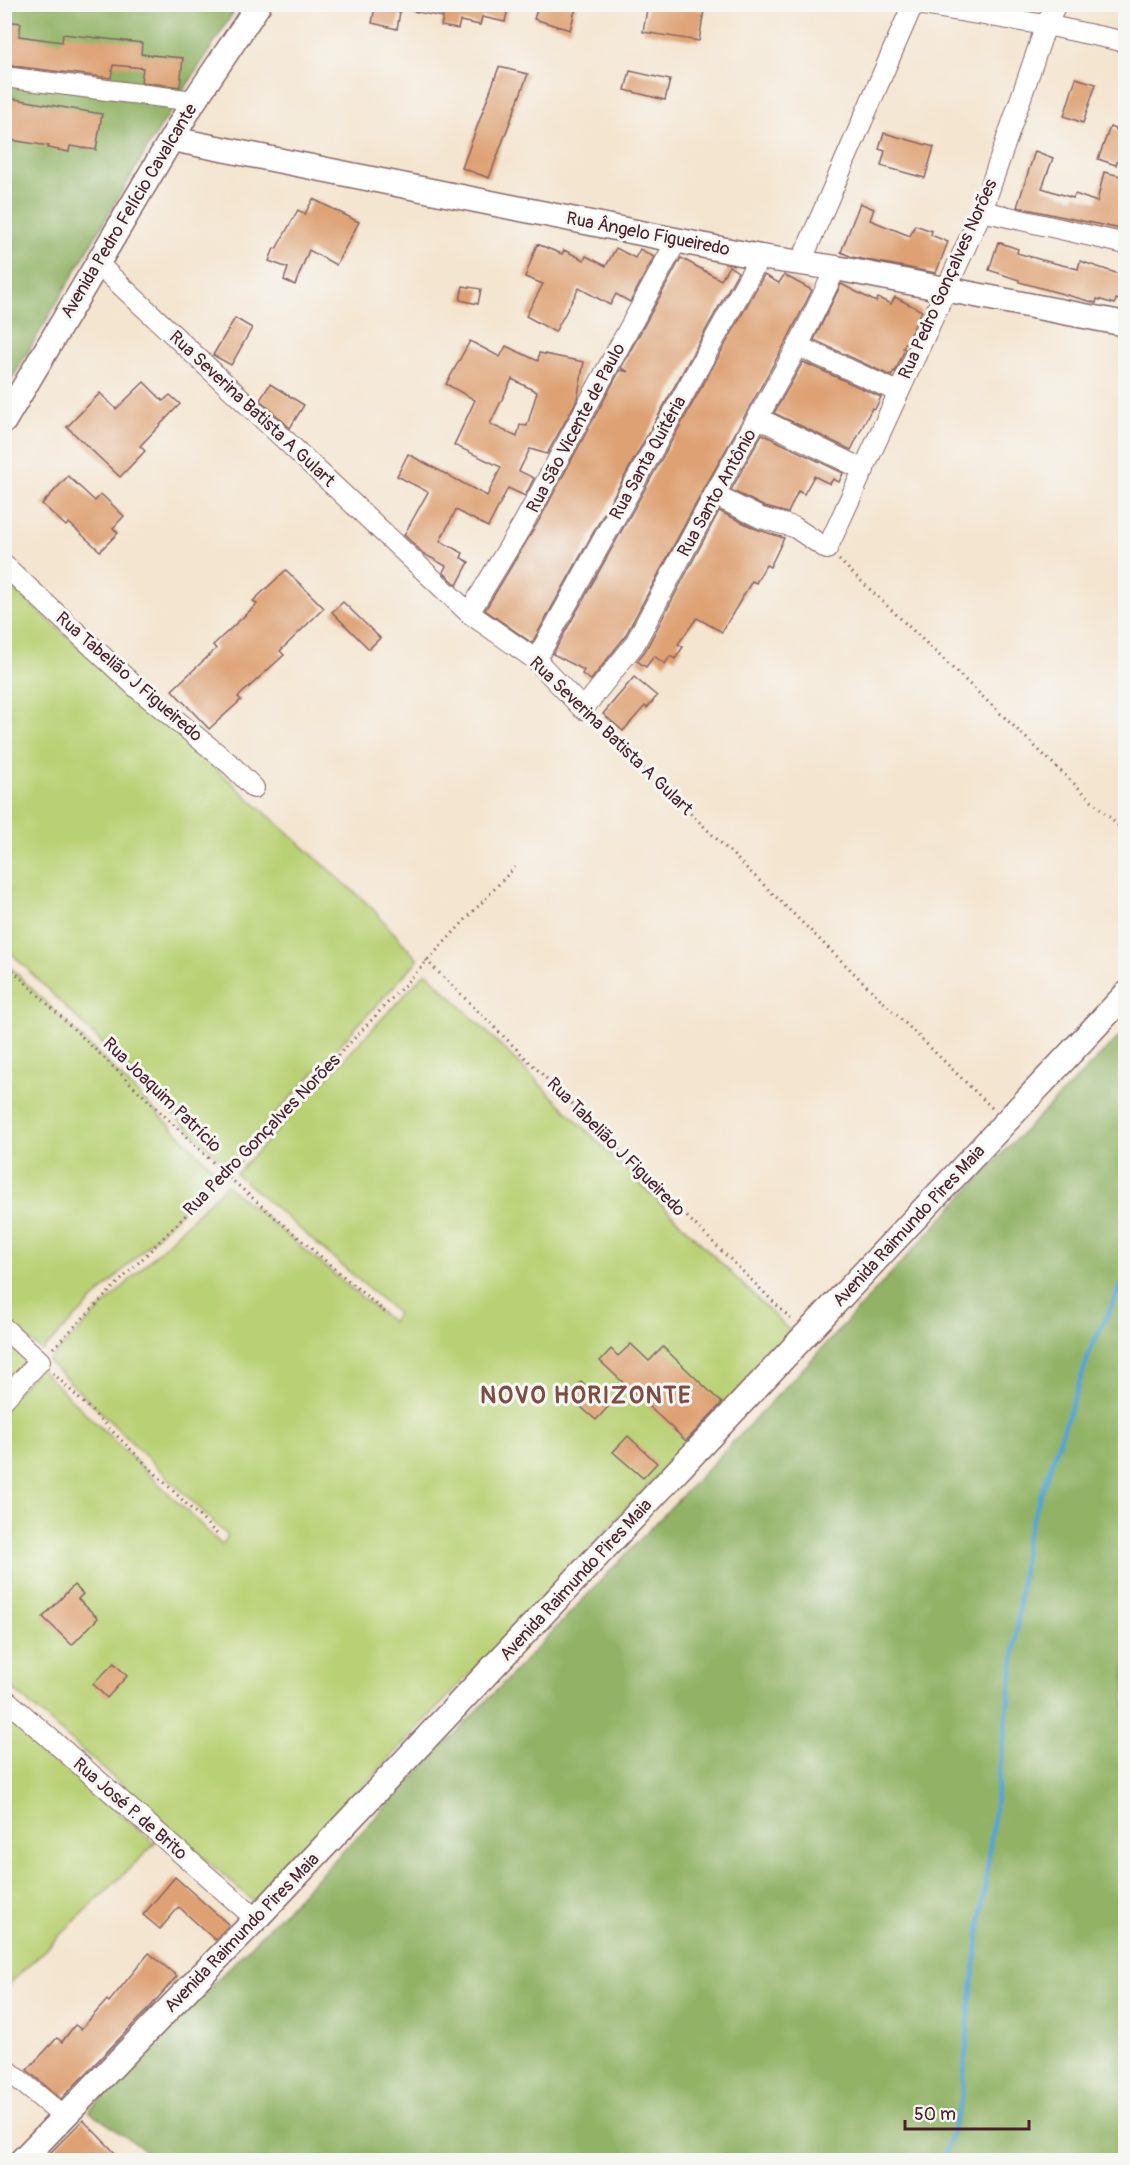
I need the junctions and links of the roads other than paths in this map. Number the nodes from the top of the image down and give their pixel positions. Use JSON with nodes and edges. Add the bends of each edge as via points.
{"nodes":[{"id":1,"x":259,"y":4,"type":"edge"},
{"id":2,"x":914,"y":4,"type":"edge"},
{"id":3,"x":1056,"y":4,"type":"edge"},
{"id":4,"x":1046,"y":25,"type":"junction"},
{"id":5,"x":1125,"y":42,"type":"edge"},
{"id":6,"x":4,"y":77,"type":"edge"},
{"id":7,"x":194,"y":101,"type":"junction"},
{"id":8,"x":172,"y":139,"type":"junction"},
{"id":9,"x":982,"y":211,"type":"junction"},
{"id":10,"x":677,"y":240,"type":"junction"},
{"id":11,"x":1125,"y":244,"type":"edge"},
{"id":12,"x":760,"y":257,"type":"junction"},
{"id":13,"x":801,"y":262,"type":"junction"},
{"id":14,"x":98,"y":264,"type":"junction"},
{"id":15,"x":836,"y":268,"type":"junction"},
{"id":16,"x":945,"y":289,"type":"junction"},
{"id":17,"x":1125,"y":324,"type":"edge"},
{"id":18,"x":798,"y":346,"type":"junction"},
{"id":19,"x":898,"y":392,"type":"junction"},
{"id":20,"x":758,"y":418,"type":"junction"},
{"id":21,"x":4,"y":421,"type":"edge"},
{"id":22,"x":864,"y":470,"type":"junction"},
{"id":23,"x":714,"y":495,"type":"junction"},
{"id":24,"x":4,"y":565,"type":"edge"},
{"id":25,"x":469,"y":613,"type":"junction"},
{"id":26,"x":536,"y":660,"type":"junction"},
{"id":27,"x":584,"y":709,"type":"joint"},
{"id":28,"x":254,"y":788,"type":"dead end"},
{"id":29,"x":1125,"y":994,"type":"edge"},
{"id":30,"x":4,"y":1328,"type":"edge"},
{"id":31,"x":4,"y":1399,"type":"edge"},
{"id":32,"x":4,"y":1698,"type":"edge"},
{"id":33,"x":256,"y":1919,"type":"junction"},
{"id":34,"x":4,"y":2067,"type":"edge"},
{"id":35,"x":64,"y":2117,"type":"junction"},
{"id":36,"x":22,"y":2160,"type":"edge"}],
"edges":[{"from":1,"to":7,"type":"street","name":"Avenida Pedro Felício Cavalcante"},
{"from":2,"to":4,"type":"street"},
{"from":2,"to":13,"type":"street"},
{"from":3,"to":4,"type":"street","name":"Rua Pedro Gonçalves Norões"},
{"from":4,"to":5,"type":"street"},
{"from":4,"to":9,"type":"street","name":"Rua Pedro Gonçalves Norões"},
{"from":6,"to":7,"type":"street"},
{"from":7,"to":8,"type":"street","name":"Avenida Pedro Felício Cavalcante"},
{"from":8,"to":10,"type":"street","name":"Rua Ângelo Figueiredo"},
{"from":8,"to":14,"type":"street","name":"Avenida Pedro Felício Cavalcante"},
{"from":9,"to":11,"type":"street"},
{"from":9,"to":16,"type":"street","name":"Rua Pedro Gonçalves Norões"},
{"from":10,"to":12,"type":"street","name":"Rua Ângelo Figueiredo"},
{"from":10,"to":25,"type":"street","name":"Rua São Vicente de Paulo","via":[[524,524]]},
{"from":12,"to":13,"type":"street","name":"Rua Ângelo Figueiredo"},
{"from":12,"to":26,"type":"street","name":"Rua Santa Quitéria"},
{"from":13,"to":15,"type":"street","name":"Rua Ângelo Figueiredo"},
{"from":14,"to":21,"type":"street","name":"Avenida Pedro Felício Cavalcante"},
{"from":14,"to":25,"type":"street","name":"Rua Severina Batista A Gulart"},
{"from":15,"to":16,"type":"street","name":"Rua Ângelo Figueiredo"},
{"from":15,"to":18,"type":"street","name":"Rua Santo Antônio"},
{"from":16,"to":17,"type":"street","name":"Rua Ângelo Figueiredo"},
{"from":16,"to":19,"type":"street","name":"Rua Pedro Gonçalves Norões"},
{"from":18,"to":19,"type":"street"},
{"from":18,"to":20,"type":"street","name":"Rua Santo Antônio"},
{"from":19,"to":22,"type":"street","name":"Rua Pedro Gonçalves Norões"},
{"from":20,"to":22,"type":"street"},
{"from":20,"to":23,"type":"street","name":"Rua Santo Antônio"},
{"from":22,"to":23,"type":"street","name":"Rua Pedro Gonçalves Norões","via":[[827,549],[794,527],[761,518]]},
{"from":23,"to":27,"type":"street","name":"Rua Santo Antônio","via":[[634,645]]},
{"from":24,"to":28,"type":"street","name":"Rua Tabelião J Figueiredo","via":[[138,689]]},
{"from":25,"to":26,"type":"street","name":"Rua Severina Batista A Gulart"},
{"from":26,"to":27,"type":"street","name":"Rua Severina Batista A Gulart"},
{"from":29,"to":33,"type":"street","name":"Avenida Raimundo Pires Maia"},
{"from":30,"to":31,"type":"street","via":[[40,1360]]},
{"from":32,"to":33,"type":"street","name":"Rua José P. de Brito"},
{"from":33,"to":35,"type":"street","name":"Avenida Raimundo Pires Maia"},
{"from":34,"to":35,"type":"street"},
{"from":35,"to":36,"type":"street","name":"Avenida Raimundo Pires Maia"}]}
